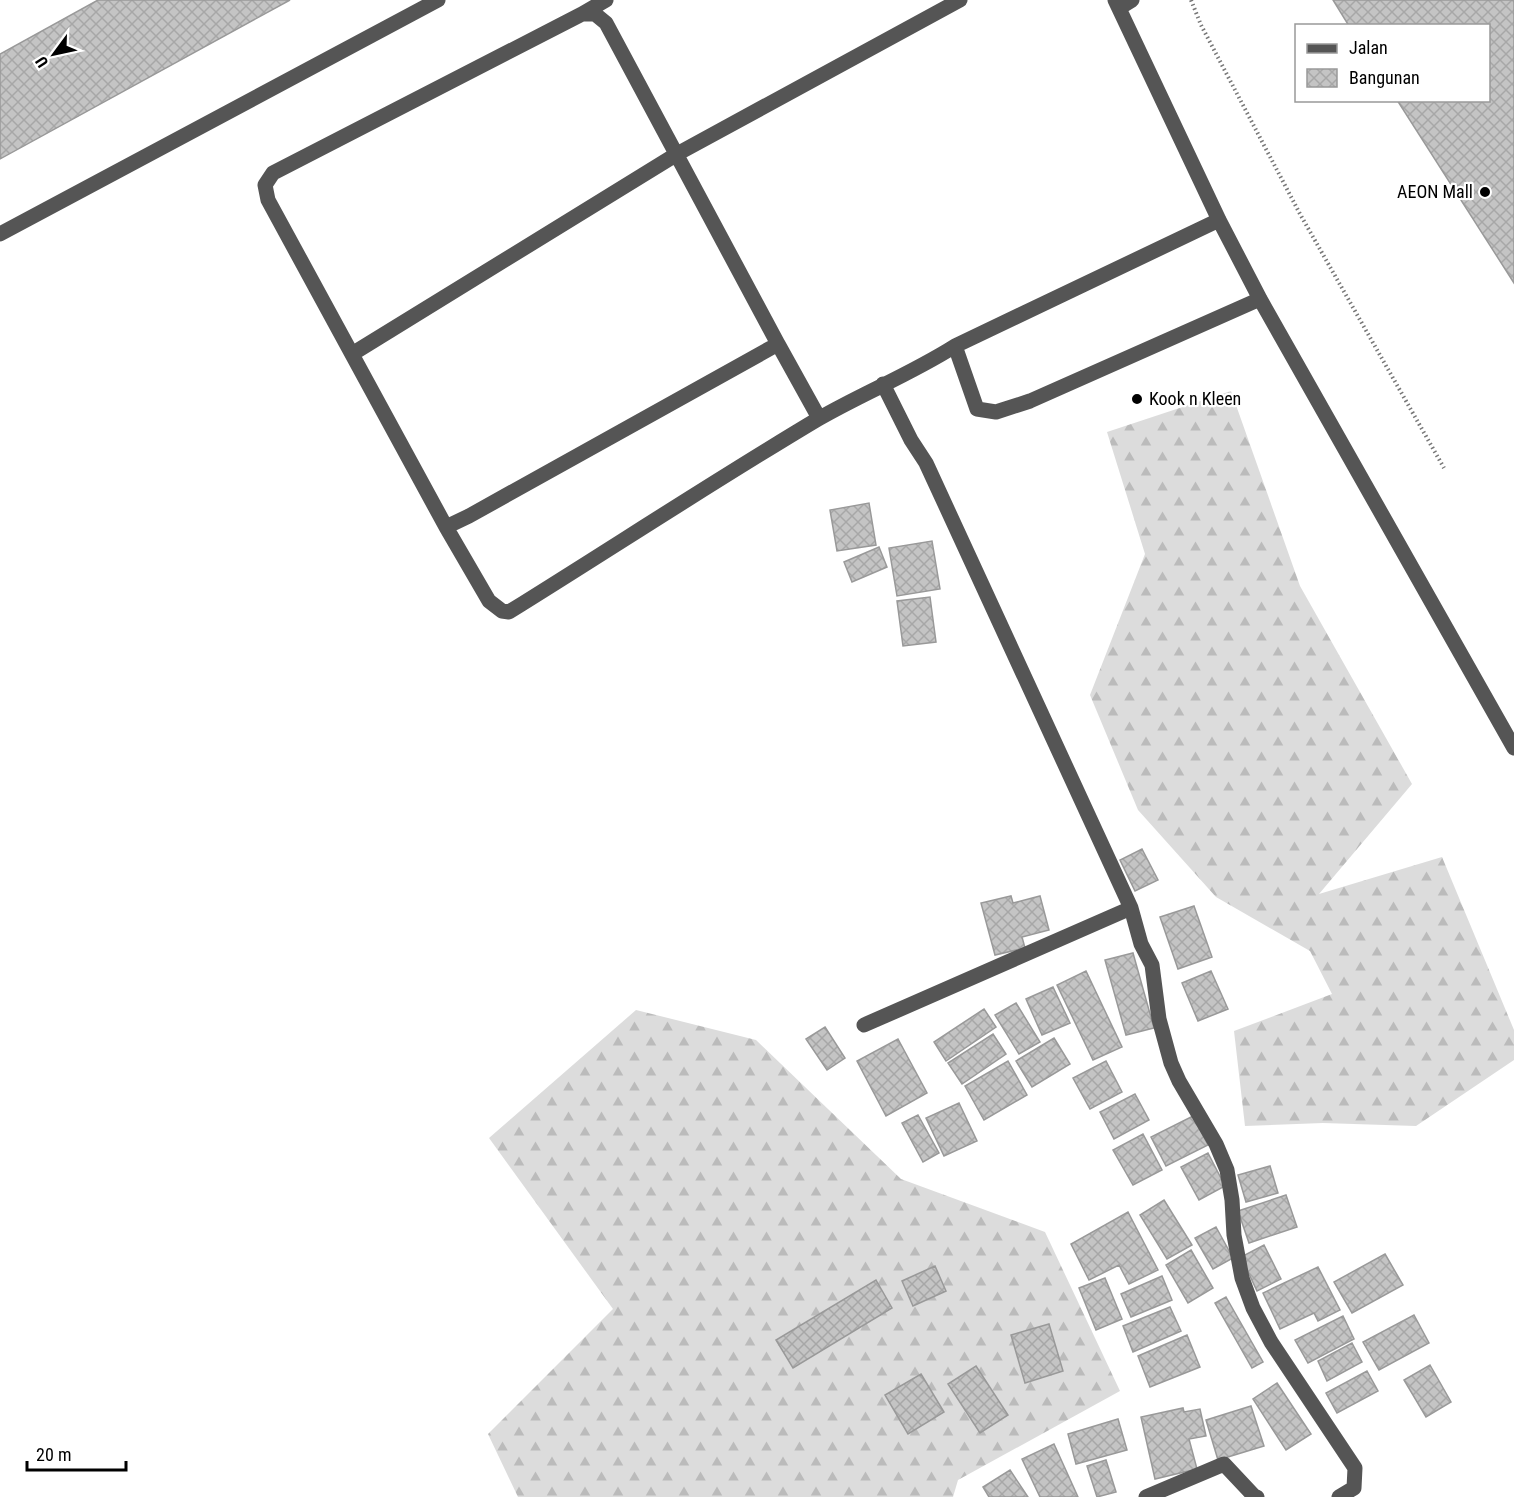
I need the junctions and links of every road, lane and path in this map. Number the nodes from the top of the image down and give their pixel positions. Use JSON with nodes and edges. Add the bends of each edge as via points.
{"nodes":[{"id":1,"x":438,"y":0,"type":"edge"},
{"id":2,"x":606,"y":0,"type":"edge"},
{"id":3,"x":960,"y":0,"type":"edge"},
{"id":4,"x":1191,"y":0,"type":"edge"},
{"id":5,"x":1122,"y":3,"type":"edge"},
{"id":6,"x":582,"y":14,"type":"junction"},
{"id":7,"x":677,"y":154,"type":"junction"},
{"id":8,"x":1219,"y":220,"type":"junction"},
{"id":9,"x":0,"y":234,"type":"edge"},
{"id":10,"x":1260,"y":298,"type":"junction"},
{"id":11,"x":778,"y":344,"type":"junction"},
{"id":12,"x":955,"y":346,"type":"junction"},
{"id":13,"x":352,"y":354,"type":"junction"},
{"id":14,"x":883,"y":384,"type":"junction"},
{"id":15,"x":819,"y":418,"type":"junction"},
{"id":16,"x":1444,"y":468,"type":"dead end"},
{"id":17,"x":446,"y":527,"type":"junction"},
{"id":18,"x":1514,"y":748,"type":"edge"},
{"id":19,"x":1131,"y":908,"type":"junction"},
{"id":20,"x":864,"y":1025,"type":"dead end"},
{"id":21,"x":1146,"y":1497,"type":"edge"},
{"id":22,"x":1257,"y":1497,"type":"edge"},
{"id":23,"x":1340,"y":1497,"type":"edge"}],
"edges":[{"from":1,"to":9,"type":"street"},
{"from":2,"to":6,"type":"street"},
{"from":3,"to":7,"type":"street"},
{"from":4,"to":16,"type":"path","via":[[1300,214]]},
{"from":5,"to":8,"type":"street"},
{"from":6,"to":7,"type":"street","via":[[595,14],[606,23]]},
{"from":6,"to":13,"type":"street","via":[[273,173],[265,185],[268,200]]},
{"from":7,"to":11,"type":"street"},
{"from":7,"to":13,"type":"street"},
{"from":8,"to":10,"type":"street"},
{"from":8,"to":12,"type":"street"},
{"from":10,"to":12,"type":"street","via":[[1030,401],[996,412],[977,409]]},
{"from":10,"to":18,"type":"street"},
{"from":11,"to":15,"type":"street"},
{"from":11,"to":17,"type":"street"},
{"from":12,"to":14,"type":"street"},
{"from":13,"to":17,"type":"street"},
{"from":14,"to":15,"type":"street"},
{"from":14,"to":19,"type":"street","via":[[926,463]]},
{"from":15,"to":17,"type":"street","via":[[509,612],[489,601]]},
{"from":19,"to":20,"type":"street"},
{"from":19,"to":23,"type":"street","via":[[1141,944],[1152,964],[1159,1019],[1171,1063],[1227,1170],[1242,1278],[1253,1308],[1271,1342],[1355,1468],[1354,1488]]},
{"from":21,"to":22,"type":"street","via":[[1224,1464]]}]}
